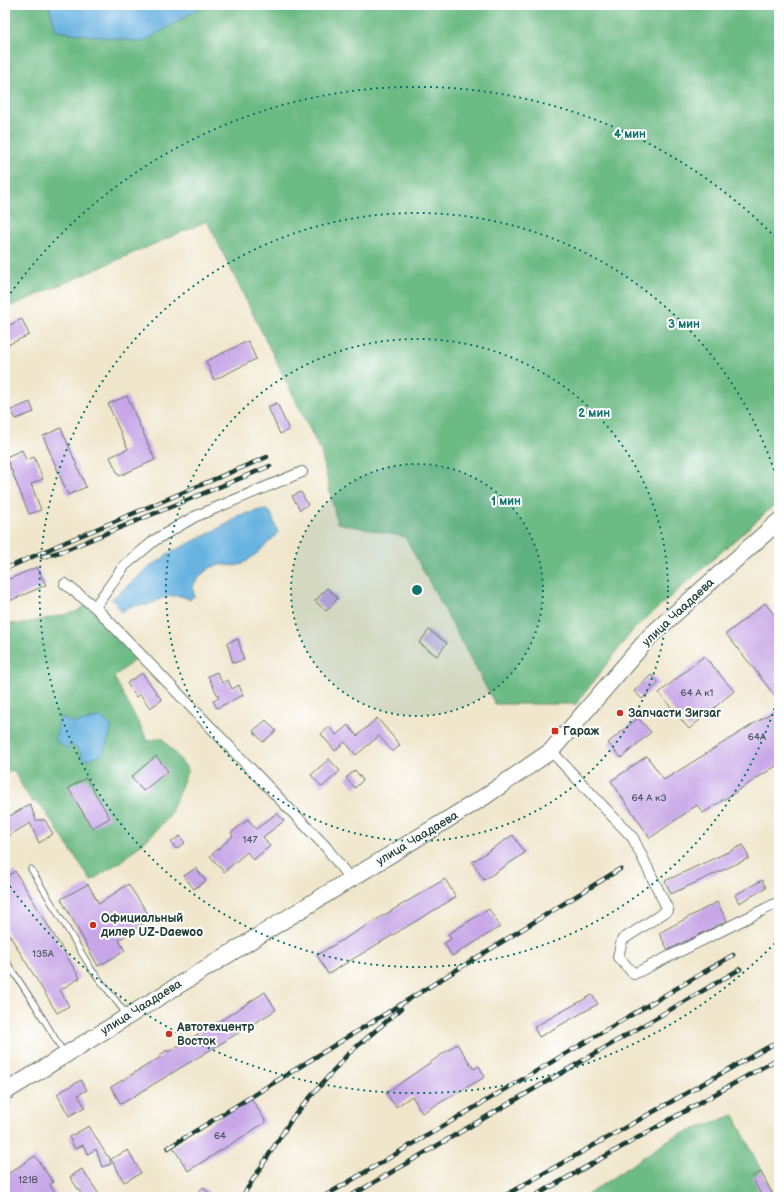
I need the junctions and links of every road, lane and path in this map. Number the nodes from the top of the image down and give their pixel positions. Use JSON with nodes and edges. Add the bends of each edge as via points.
{"nodes":[{"id":1,"x":302,"y":472,"type":"dead end"},
{"id":2,"x":779,"y":521,"type":"edge"},
{"id":3,"x":65,"y":584,"type":"dead end"},
{"id":4,"x":96,"y":607,"type":"junction"},
{"id":5,"x":551,"y":751,"type":"junction"},
{"id":6,"x":31,"y":869,"type":"dead end"},
{"id":7,"x":350,"y":879,"type":"junction"},
{"id":8,"x":779,"y":902,"type":"edge"},
{"id":9,"x":5,"y":959,"type":"edge"},
{"id":10,"x":127,"y":1016,"type":"junction"},
{"id":11,"x":64,"y":1054,"type":"junction"},
{"id":12,"x":5,"y":1092,"type":"edge"}],
"edges":[{"from":1,"to":4,"type":"street","via":[[194,517],[155,540],[124,566]]},
{"from":2,"to":5,"type":"main road","name":"улица Чаадаева","via":[[651,635]]},
{"from":3,"to":4,"type":"street"},
{"from":4,"to":7,"type":"street","via":[[326,847]]},
{"from":5,"to":7,"type":"main road","name":"улица Чаадаева","via":[[484,797]]},
{"from":5,"to":8,"type":"street","via":[[633,838],[668,910],[622,940],[618,957],[634,974]]},
{"from":6,"to":10,"type":"lane","via":[[92,970]]},
{"from":7,"to":10,"type":"main road","name":"улица Чаадаева"},
{"from":9,"to":11,"type":"lane"},
{"from":10,"to":11,"type":"main road","name":"улица Чаадаева"},
{"from":11,"to":12,"type":"main road","name":"улица Чаадаева"}]}
